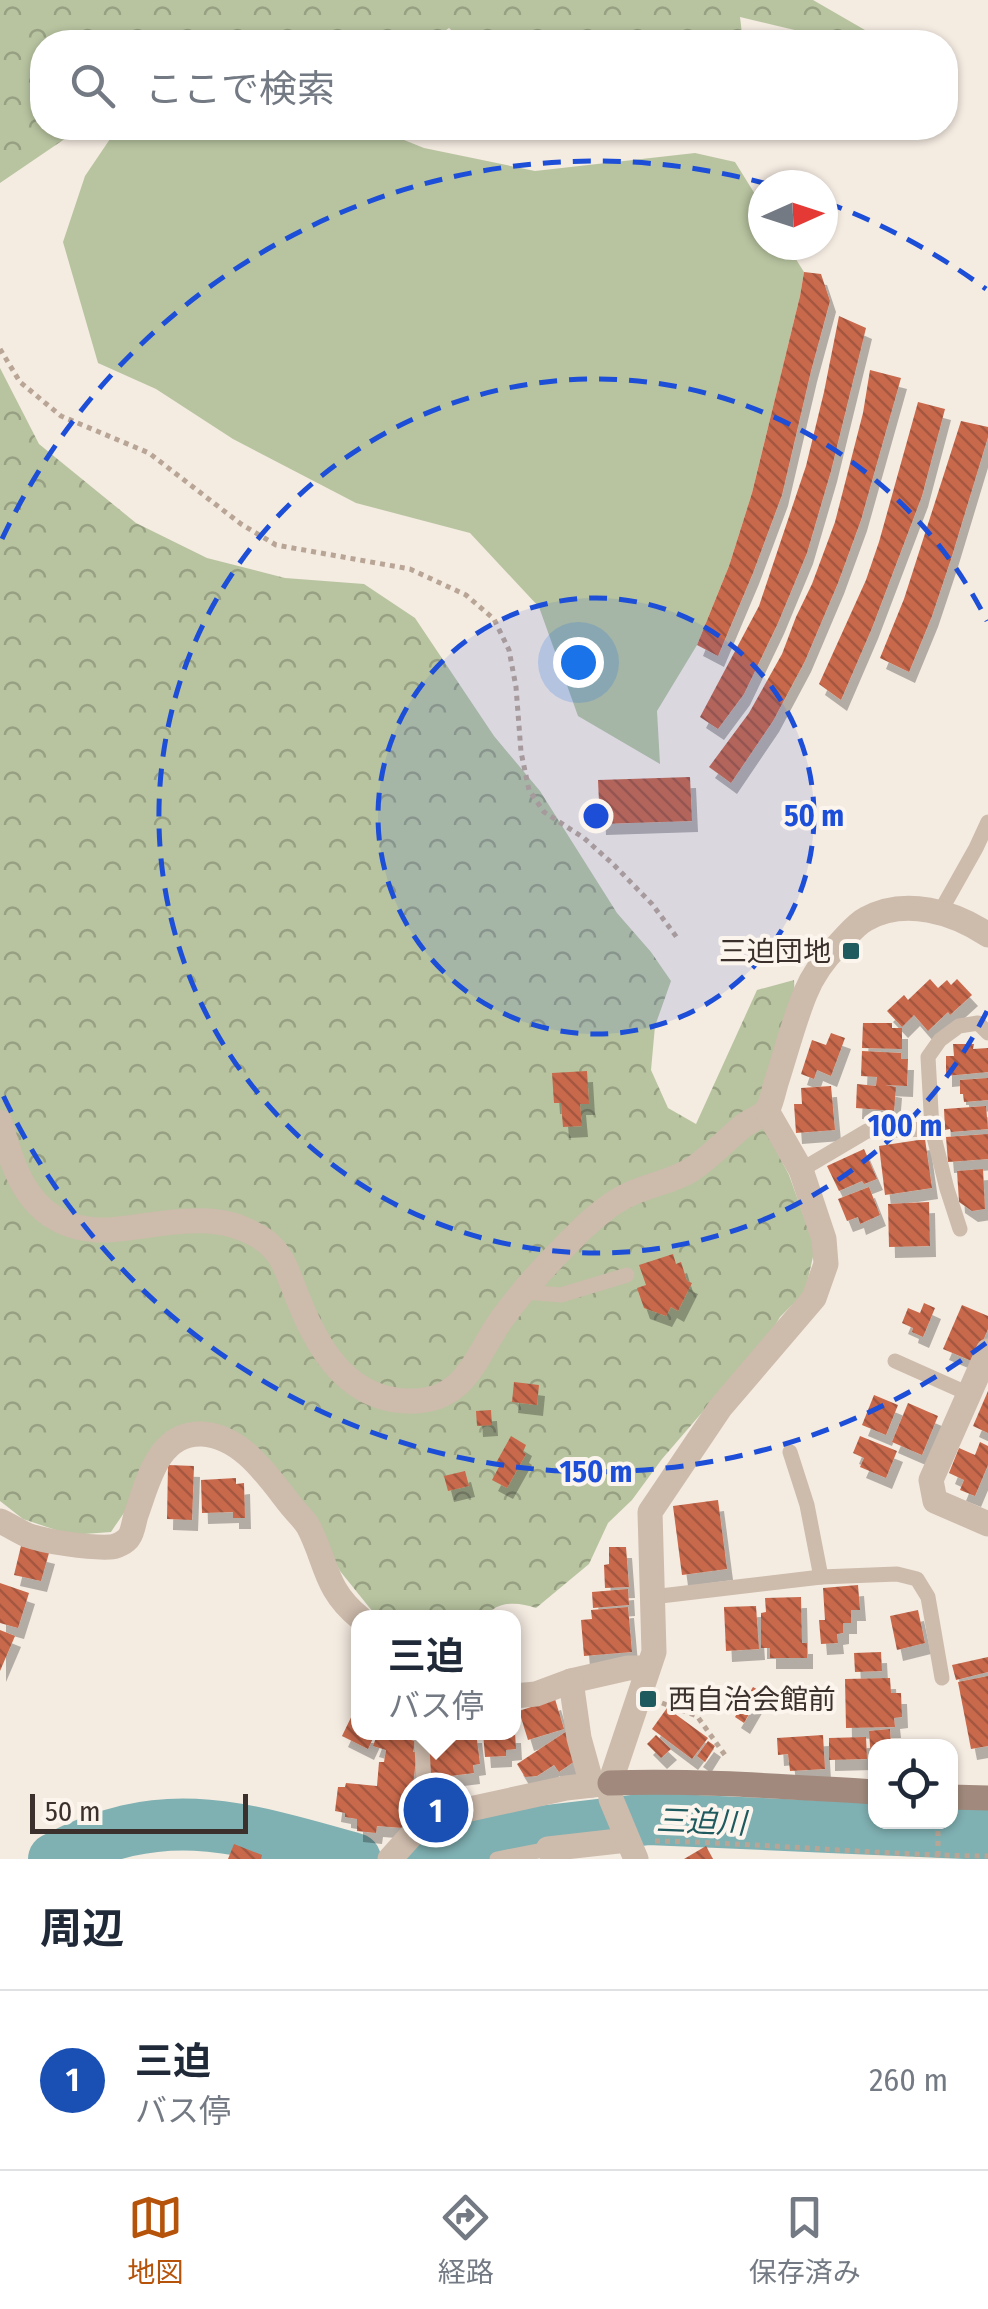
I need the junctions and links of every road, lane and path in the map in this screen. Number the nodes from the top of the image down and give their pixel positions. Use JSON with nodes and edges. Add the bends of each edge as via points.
{"nodes":[{"id":1,"x":0,"y":349,"type":"edge"},
{"id":2,"x":988,"y":822,"type":"edge"},
{"id":3,"x":940,"y":912,"type":"junction"},
{"id":4,"x":983,"y":922,"type":"edge"},
{"id":5,"x":678,"y":939,"type":"dead end"},
{"id":6,"x":988,"y":1033,"type":"edge"},
{"id":7,"x":767,"y":1111,"type":"junction"},
{"id":8,"x":0,"y":1122,"type":"edge"},
{"id":9,"x":932,"y":1129,"type":"junction"},
{"id":10,"x":801,"y":1170,"type":"junction"},
{"id":11,"x":960,"y":1228,"type":"dead end"},
{"id":12,"x":627,"y":1275,"type":"dead end"},
{"id":13,"x":525,"y":1292,"type":"junction"},
{"id":14,"x":988,"y":1351,"type":"edge"},
{"id":15,"x":895,"y":1362,"type":"dead end"},
{"id":16,"x":969,"y":1394,"type":"junction"},
{"id":17,"x":790,"y":1452,"type":"dead end"},
{"id":18,"x":988,"y":1524,"type":"edge"},
{"id":19,"x":1,"y":1525,"type":"edge"},
{"id":20,"x":821,"y":1577,"type":"junction"},
{"id":21,"x":652,"y":1597,"type":"junction"},
{"id":22,"x":351,"y":1610,"type":"edge"},
{"id":23,"x":648,"y":1668,"type":"junction"},
{"id":24,"x":942,"y":1678,"type":"dead end"},
{"id":25,"x":572,"y":1681,"type":"junction"},
{"id":26,"x":521,"y":1695,"type":"edge"},
{"id":27,"x":640,"y":1697,"type":"junction"},
{"id":28,"x":421,"y":1740,"type":"edge"},
{"id":29,"x":746,"y":1784,"type":"junction"},
{"id":30,"x":604,"y":1789,"type":"junction"},
{"id":31,"x":868,"y":1792,"type":"edge"},
{"id":32,"x":958,"y":1796,"type":"edge"},
{"id":33,"x":988,"y":1798,"type":"edge"},
{"id":34,"x":938,"y":1829,"type":"edge"},
{"id":35,"x":402,"y":1845,"type":"edge"},
{"id":36,"x":632,"y":1850,"type":"edge"},
{"id":37,"x":938,"y":1853,"type":"junction"},
{"id":38,"x":550,"y":1854,"type":"edge"},
{"id":39,"x":988,"y":1856,"type":"edge"},
{"id":40,"x":497,"y":1859,"type":"edge"}],
"edges":[{"from":1,"to":5,"type":"path","via":[[20,382],[61,416],[149,453],[276,545],[410,569],[466,595],[494,618],[509,650],[528,790],[544,812],[614,865]]},
{"from":2,"to":3,"type":"lane"},
{"from":3,"to":4,"type":"street"},
{"from":3,"to":7,"type":"street","via":[[890,910],[865,919],[821,962]]},
{"from":6,"to":9,"type":"lane","via":[[978,1023],[959,1026],[928,1057]]},
{"from":7,"to":10,"type":"street"},
{"from":7,"to":13,"type":"street","via":[[688,1172],[610,1207]]},
{"from":8,"to":13,"type":"street","via":[[19,1180],[61,1223],[98,1231],[220,1222],[271,1246],[328,1358],[378,1397],[418,1402],[454,1386]]},
{"from":9,"to":10,"type":"lane","via":[[866,1131]]},
{"from":9,"to":11,"type":"lane"},
{"from":10,"to":21,"type":"street","via":[[824,1239],[822,1280],[720,1408],[650,1512]]},
{"from":12,"to":13,"type":"lane","via":[[561,1295]]},
{"from":14,"to":16,"type":"street"},
{"from":15,"to":16,"type":"lane"},
{"from":16,"to":18,"type":"street","via":[[932,1480],[935,1500]]},
{"from":17,"to":20,"type":"lane"},
{"from":19,"to":22,"type":"street","via":[[51,1541],[114,1547],[129,1538],[161,1454],[182,1436],[216,1436],[258,1465],[299,1514]]},
{"from":20,"to":21,"type":"lane"},
{"from":20,"to":24,"type":"lane","via":[[917,1579],[928,1597]]},
{"from":21,"to":23,"type":"street","via":[[654,1652]]},
{"from":23,"to":25,"type":"street"},
{"from":23,"to":27,"type":"street"},
{"from":25,"to":26,"type":"street"},
{"from":25,"to":30,"type":"street","via":[[579,1738]]},
{"from":27,"to":29,"type":"path","via":[[698,1716]]},
{"from":27,"to":30,"type":"street"},
{"from":28,"to":35,"type":"lane","via":[[424,1781]]},
{"from":29,"to":30,"type":"street","via":[[662,1781]]},
{"from":29,"to":31,"type":"street"},
{"from":30,"to":35,"type":"street","via":[[456,1812]]},
{"from":30,"to":36,"type":"street"},
{"from":32,"to":33,"type":"street"},
{"from":34,"to":37,"type":"path"},
{"from":36,"to":37,"type":"path","via":[[713,1842]]},
{"from":36,"to":38,"type":"street"},
{"from":37,"to":39,"type":"path"},
{"from":38,"to":40,"type":"lane"}]}
